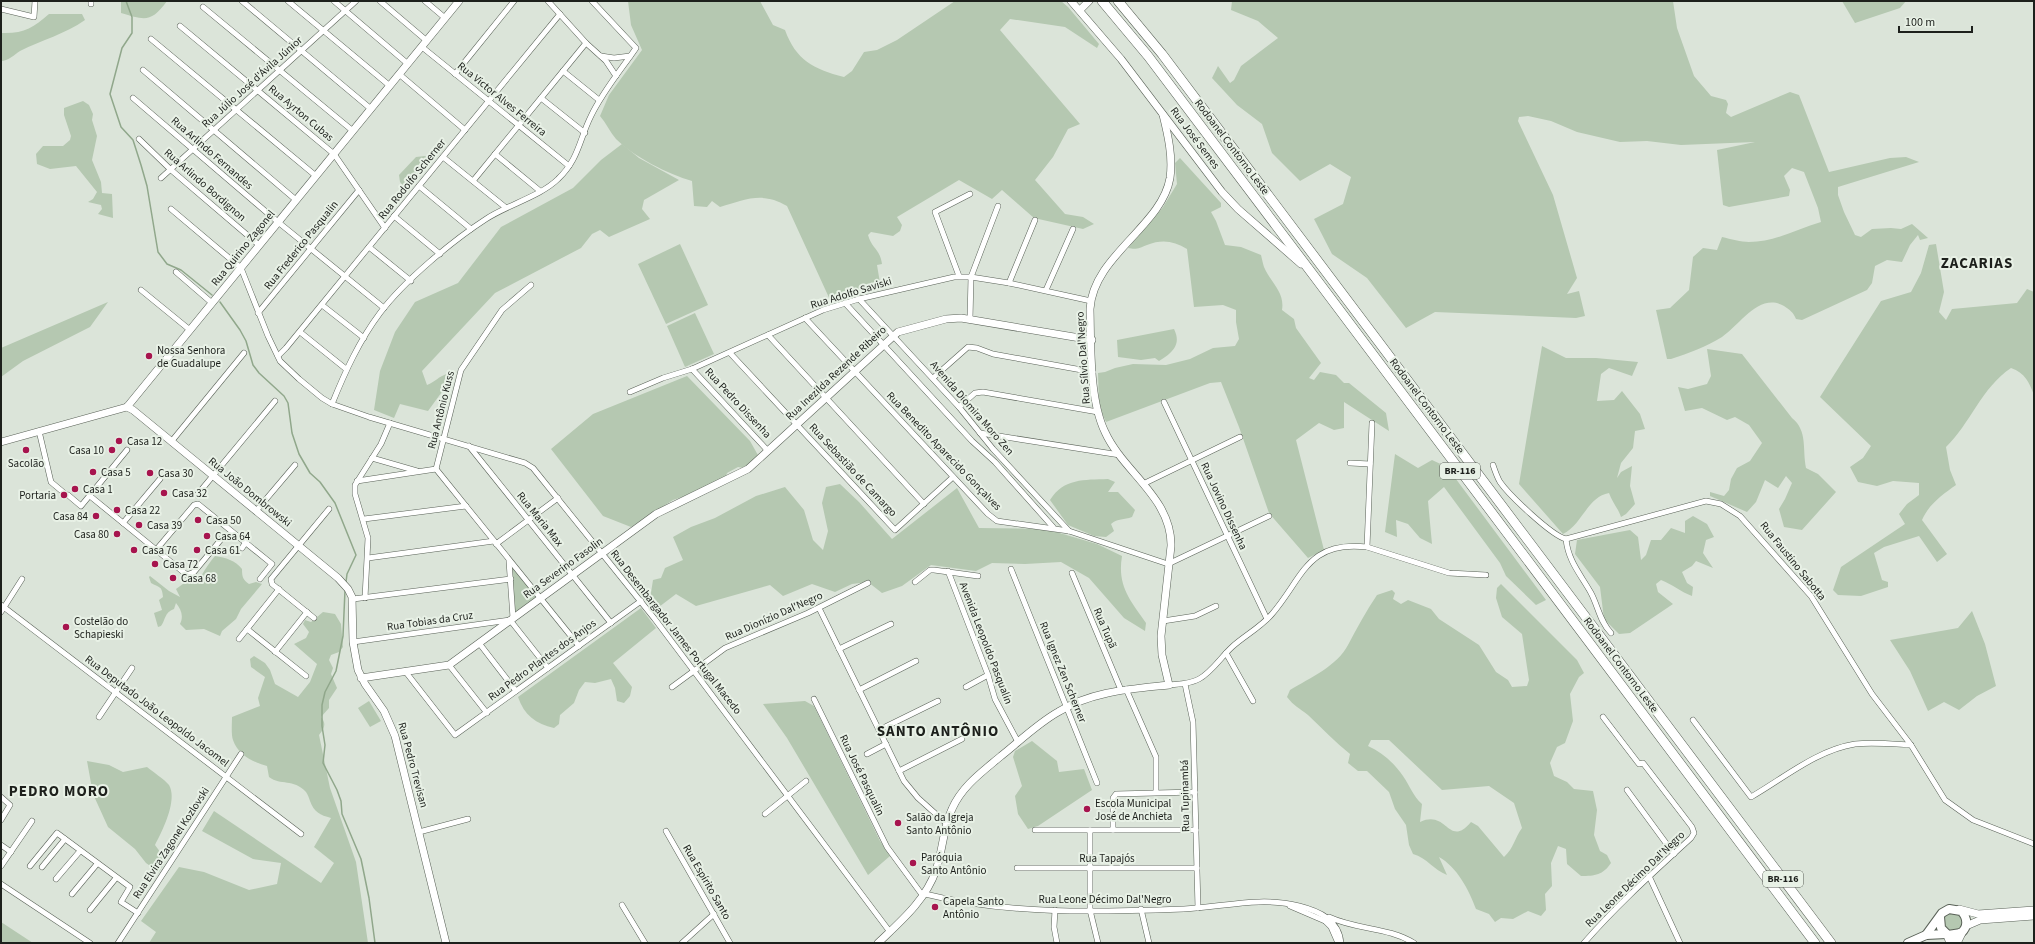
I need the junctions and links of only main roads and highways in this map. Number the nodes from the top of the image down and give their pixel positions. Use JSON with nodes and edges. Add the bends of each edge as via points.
{"nodes":[{"id":1,"x":1102,"y":1,"type":"edge"},
{"id":2,"x":1118,"y":1,"type":"edge"},
{"id":3,"x":1940,"y":917,"type":"junction"},
{"id":4,"x":1963,"y":930,"type":"junction"},
{"id":5,"x":1926,"y":935,"type":"junction"},
{"id":6,"x":1948,"y":937,"type":"edge"},
{"id":7,"x":1815,"y":943,"type":"edge"},
{"id":8,"x":1831,"y":943,"type":"edge"},
{"id":9,"x":1908,"y":943,"type":"edge"},
{"id":10,"x":1956,"y":943,"type":"edge"}],
"edges":[{"from":1,"to":7,"type":"highway","name":"Rodoanel Contorno Leste","number":"BR-116","via":[[1148,56]]},
{"from":2,"to":8,"type":"highway","name":"Rodoanel Contorno Leste","number":"BR-116","via":[[1162,54]]},
{"from":3,"to":4,"type":"main road","via":[[1945,910],[1958,909],[1964,914]]},
{"from":3,"to":5,"type":"main road"},
{"from":3,"to":6,"type":"main road","via":[[1941,928]]},
{"from":4,"to":6,"type":"main road"},
{"from":4,"to":10,"type":"highway"},
{"from":5,"to":6,"type":"main road"},
{"from":5,"to":9,"type":"main road"}]}
